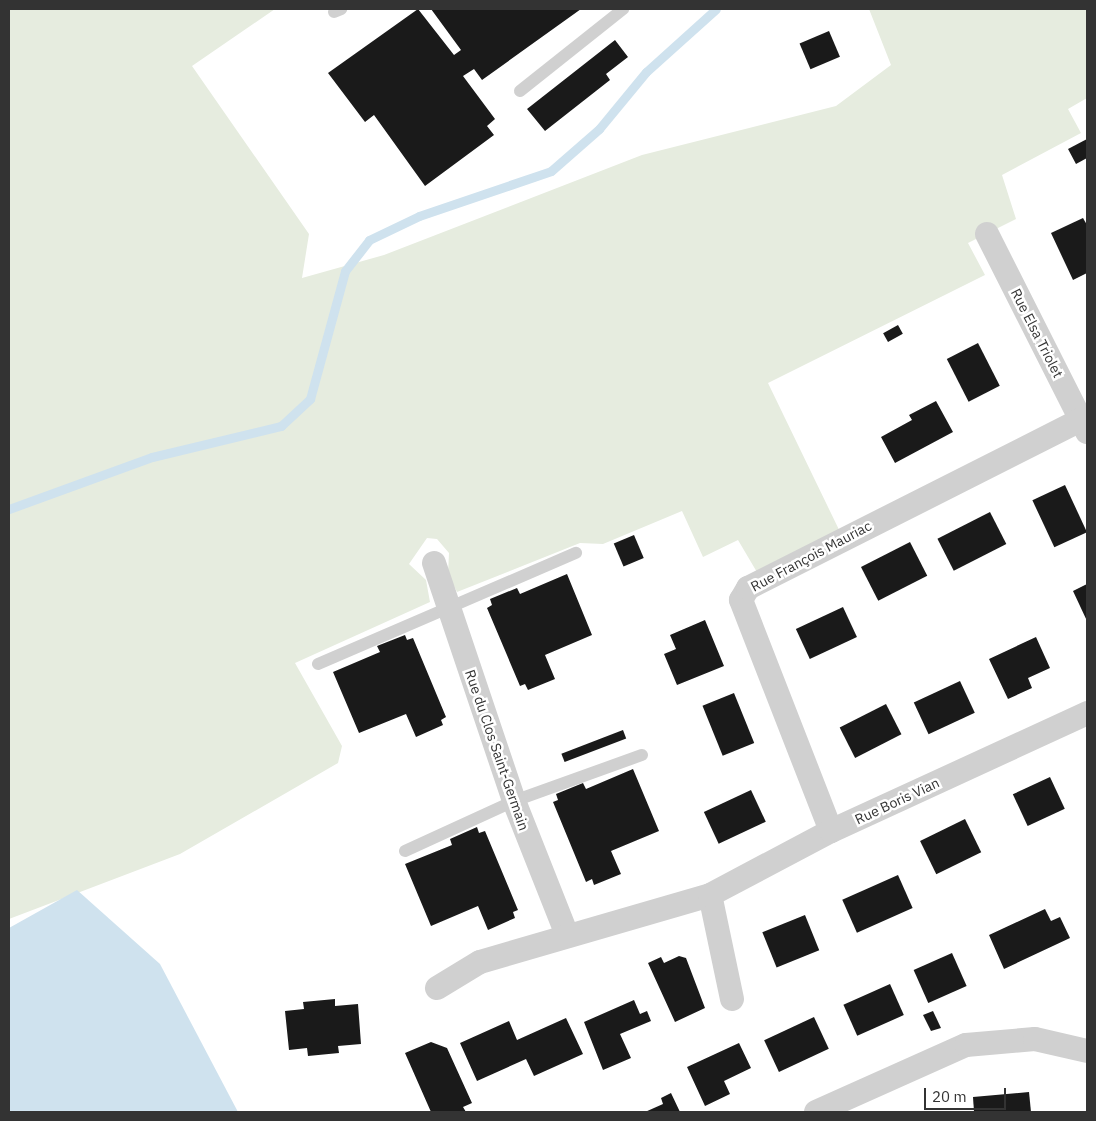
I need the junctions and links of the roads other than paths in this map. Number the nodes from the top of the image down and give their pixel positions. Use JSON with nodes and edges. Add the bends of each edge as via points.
{"nodes":[{"id":1,"x":623,"y":9,"type":"edge"},
{"id":2,"x":520,"y":91,"type":"dead end"},
{"id":3,"x":987,"y":234,"type":"dead end"},
{"id":4,"x":1084,"y":426,"type":"edge"},
{"id":5,"x":576,"y":553,"type":"dead end"},
{"id":6,"x":434,"y":563,"type":"dead end"},
{"id":7,"x":448,"y":609,"type":"junction"},
{"id":8,"x":318,"y":664,"type":"dead end"},
{"id":9,"x":1087,"y":712,"type":"edge"},
{"id":10,"x":642,"y":755,"type":"dead end"},
{"id":11,"x":514,"y":801,"type":"junction"},
{"id":12,"x":831,"y":832,"type":"junction"},
{"id":13,"x":405,"y":851,"type":"dead end"},
{"id":14,"x":710,"y":895,"type":"junction"},
{"id":15,"x":567,"y":935,"type":"junction"},
{"id":16,"x":437,"y":988,"type":"dead end"},
{"id":17,"x":732,"y":999,"type":"dead end"},
{"id":18,"x":1087,"y":1051,"type":"edge"},
{"id":19,"x":816,"y":1112,"type":"edge"}],
"edges":[{"from":1,"to":2,"type":"lane"},
{"from":3,"to":4,"type":"street","name":"Rue Elsa Triolet"},
{"from":4,"to":12,"type":"street","name":"Rue François Mauriac","via":[[748,588],[742,600]]},
{"from":5,"to":7,"type":"lane"},
{"from":6,"to":7,"type":"street","name":"Rue du Clos Saint-Germain"},
{"from":7,"to":8,"type":"lane"},
{"from":7,"to":11,"type":"street","name":"Rue du Clos Saint-Germain"},
{"from":9,"to":12,"type":"street","name":"Rue Boris Vian"},
{"from":10,"to":11,"type":"lane"},
{"from":11,"to":13,"type":"lane"},
{"from":11,"to":15,"type":"street","name":"Rue du Clos Saint-Germain"},
{"from":12,"to":14,"type":"street","name":"Rue Boris Vian"},
{"from":14,"to":15,"type":"street","name":"Rue Boris Vian"},
{"from":14,"to":17,"type":"street"},
{"from":15,"to":16,"type":"street","name":"Rue Boris Vian","via":[[480,962]]},
{"from":18,"to":19,"type":"street","via":[[1035,1039],[966,1045]]}]}
